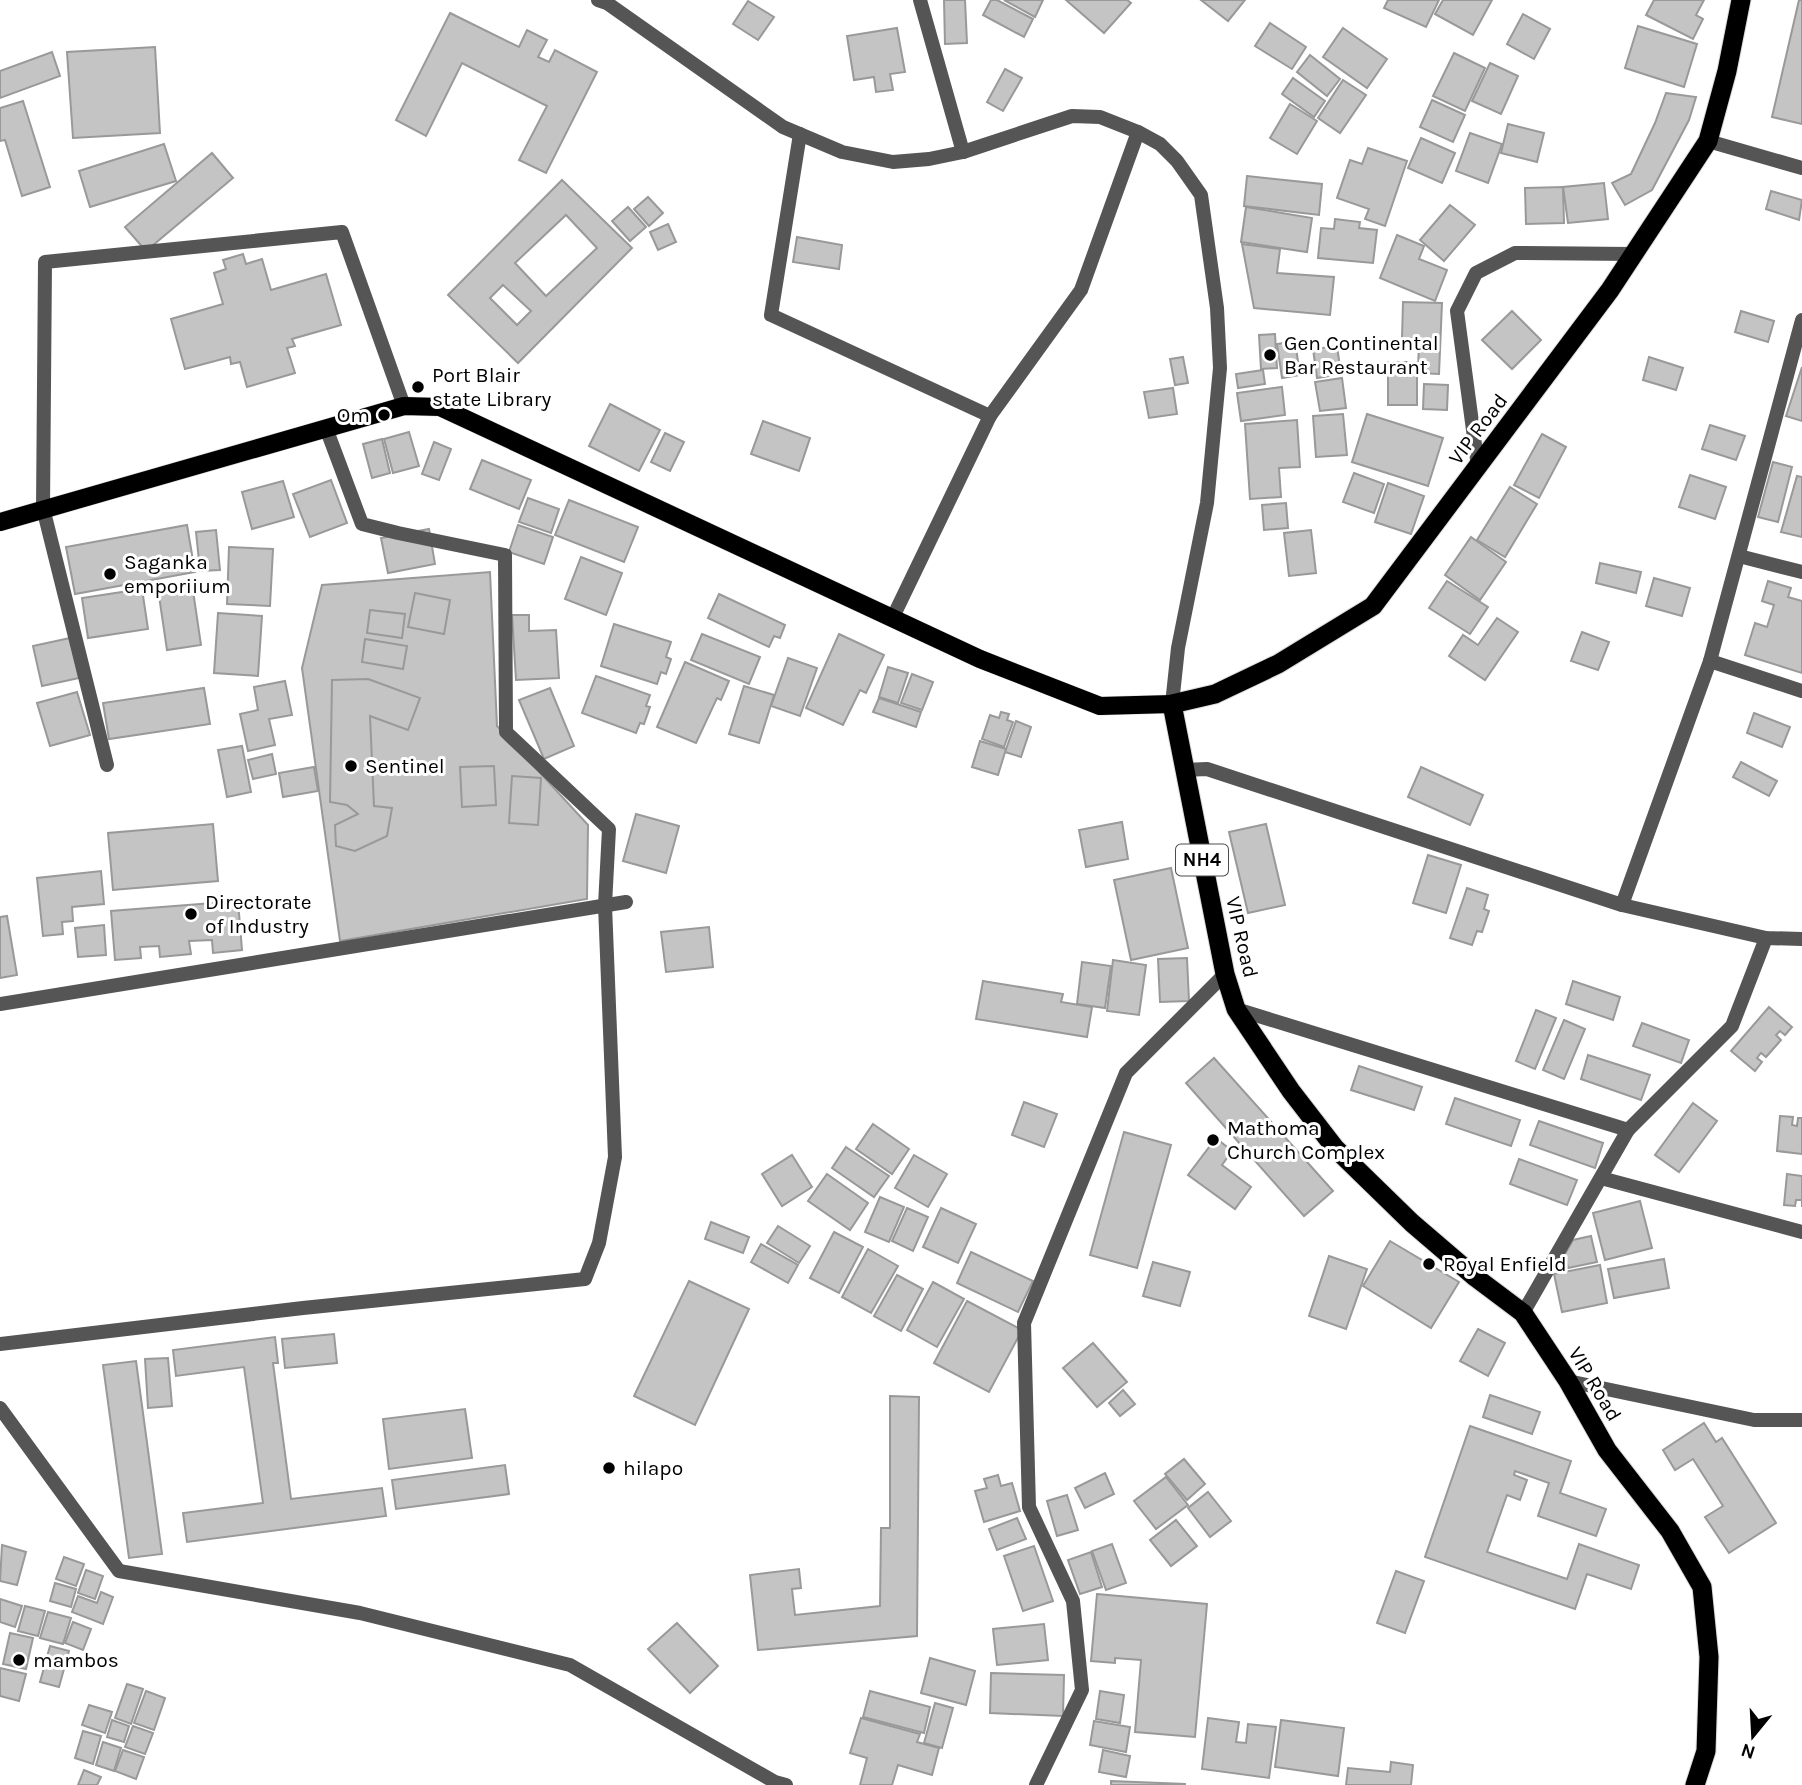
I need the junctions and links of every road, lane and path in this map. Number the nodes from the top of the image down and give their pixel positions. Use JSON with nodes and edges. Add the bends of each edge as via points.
{"nodes":[{"id":1,"x":598,"y":0,"type":"edge"},
{"id":2,"x":920,"y":0,"type":"edge"},
{"id":3,"x":1741,"y":0,"type":"edge"},
{"id":4,"x":1138,"y":132,"type":"junction"},
{"id":5,"x":800,"y":134,"type":"junction"},
{"id":6,"x":1708,"y":141,"type":"junction"},
{"id":7,"x":962,"y":152,"type":"junction"},
{"id":8,"x":1802,"y":168,"type":"edge"},
{"id":9,"x":1633,"y":254,"type":"junction"},
{"id":10,"x":1802,"y":320,"type":"edge"},
{"id":11,"x":404,"y":406,"type":"junction"},
{"id":12,"x":990,"y":416,"type":"junction"},
{"id":13,"x":326,"y":428,"type":"junction"},
{"id":14,"x":1478,"y":467,"type":"junction"},
{"id":15,"x":43,"y":508,"type":"junction"},
{"id":16,"x":0,"y":522,"type":"edge"},
{"id":17,"x":1739,"y":556,"type":"junction"},
{"id":18,"x":1802,"y":572,"type":"edge"},
{"id":19,"x":893,"y":617,"type":"junction"},
{"id":20,"x":1710,"y":662,"type":"junction"},
{"id":21,"x":1802,"y":691,"type":"edge"},
{"id":22,"x":1172,"y":705,"type":"junction"},
{"id":23,"x":107,"y":765,"type":"dead end"},
{"id":24,"x":1184,"y":770,"type":"junction"},
{"id":25,"x":626,"y":902,"type":"dead end"},
{"id":26,"x":605,"y":905,"type":"junction"},
{"id":27,"x":1622,"y":905,"type":"junction"},
{"id":28,"x":1766,"y":939,"type":"junction"},
{"id":29,"x":1802,"y":939,"type":"edge"},
{"id":30,"x":1225,"y":974,"type":"junction"},
{"id":31,"x":0,"y":1004,"type":"edge"},
{"id":32,"x":1236,"y":1009,"type":"junction"},
{"id":33,"x":1628,"y":1130,"type":"junction"},
{"id":34,"x":1601,"y":1178,"type":"junction"},
{"id":35,"x":1802,"y":1232,"type":"edge"},
{"id":36,"x":1523,"y":1313,"type":"junction"},
{"id":37,"x":0,"y":1344,"type":"edge"},
{"id":38,"x":1568,"y":1381,"type":"junction"},
{"id":39,"x":0,"y":1408,"type":"edge"},
{"id":40,"x":1802,"y":1420,"type":"edge"},
{"id":41,"x":778,"y":1784,"type":"edge"},
{"id":42,"x":1036,"y":1785,"type":"edge"},
{"id":43,"x":1695,"y":1785,"type":"edge"}],
"edges":[{"from":1,"to":5,"type":"street","via":[[783,127]]},
{"from":2,"to":7,"type":"street"},
{"from":3,"to":6,"type":"highway","name":"VIP Road"},
{"from":4,"to":7,"type":"street","via":[[1100,117],[1072,116]]},
{"from":4,"to":12,"type":"street","via":[[1082,290]]},
{"from":4,"to":22,"type":"street","via":[[1160,144],[1201,195],[1217,308],[1220,368],[1207,503],[1178,648]]},
{"from":5,"to":7,"type":"street","via":[[842,152],[893,162]]},
{"from":5,"to":12,"type":"street","via":[[771,315]]},
{"from":6,"to":8,"type":"street"},
{"from":6,"to":9,"type":"highway","name":"VIP Road"},
{"from":9,"to":14,"type":"highway","name":"VIP Road"},
{"from":9,"to":14,"type":"street","via":[[1515,253],[1476,273],[1457,311]]},
{"from":10,"to":17,"type":"street"},
{"from":11,"to":13,"type":"main road"},
{"from":11,"to":15,"type":"street","via":[[342,232],[45,262]]},
{"from":11,"to":19,"type":"main road","via":[[440,407]]},
{"from":12,"to":19,"type":"street"},
{"from":13,"to":15,"type":"main road"},
{"from":13,"to":26,"type":"street","via":[[362,524],[505,555],[506,732],[609,829]]},
{"from":14,"to":22,"type":"highway","name":"VIP Road","via":[[1373,606],[1278,664],[1215,694]]},
{"from":15,"to":16,"type":"main road"},
{"from":15,"to":23,"type":"street"},
{"from":17,"to":18,"type":"street"},
{"from":17,"to":20,"type":"street"},
{"from":19,"to":22,"type":"main road","via":[[980,659],[1100,706]]},
{"from":20,"to":21,"type":"street"},
{"from":20,"to":27,"type":"street"},
{"from":22,"to":24,"type":"highway","name":"VIP Road","number":"NH4"},
{"from":24,"to":27,"type":"street","via":[[1207,769]]},
{"from":24,"to":30,"type":"highway","name":"VIP Road","number":"NH4"},
{"from":25,"to":26,"type":"street"},
{"from":26,"to":31,"type":"street"},
{"from":26,"to":37,"type":"street","via":[[615,1157],[599,1242],[584,1279]]},
{"from":27,"to":28,"type":"street"},
{"from":28,"to":29,"type":"street"},
{"from":28,"to":33,"type":"street","via":[[1732,1026]]},
{"from":30,"to":32,"type":"highway","name":"VIP Road","number":"NH4"},
{"from":30,"to":42,"type":"street","via":[[1126,1073],[1024,1323],[1029,1507],[1073,1601],[1082,1690]]},
{"from":32,"to":33,"type":"street"},
{"from":32,"to":36,"type":"highway","name":"VIP Road","number":"NH4","via":[[1335,1148],[1412,1223]]},
{"from":33,"to":34,"type":"street"},
{"from":34,"to":35,"type":"street"},
{"from":34,"to":36,"type":"street"},
{"from":36,"to":38,"type":"highway","name":"VIP Road","number":"NH4"},
{"from":38,"to":40,"type":"street","via":[[1754,1420]]},
{"from":38,"to":43,"type":"highway","name":"VIP Road","number":"NH4","via":[[1607,1450],[1671,1531],[1702,1587],[1709,1657],[1706,1751]]},
{"from":39,"to":41,"type":"street","via":[[119,1571],[360,1613],[570,1664]]}]}
